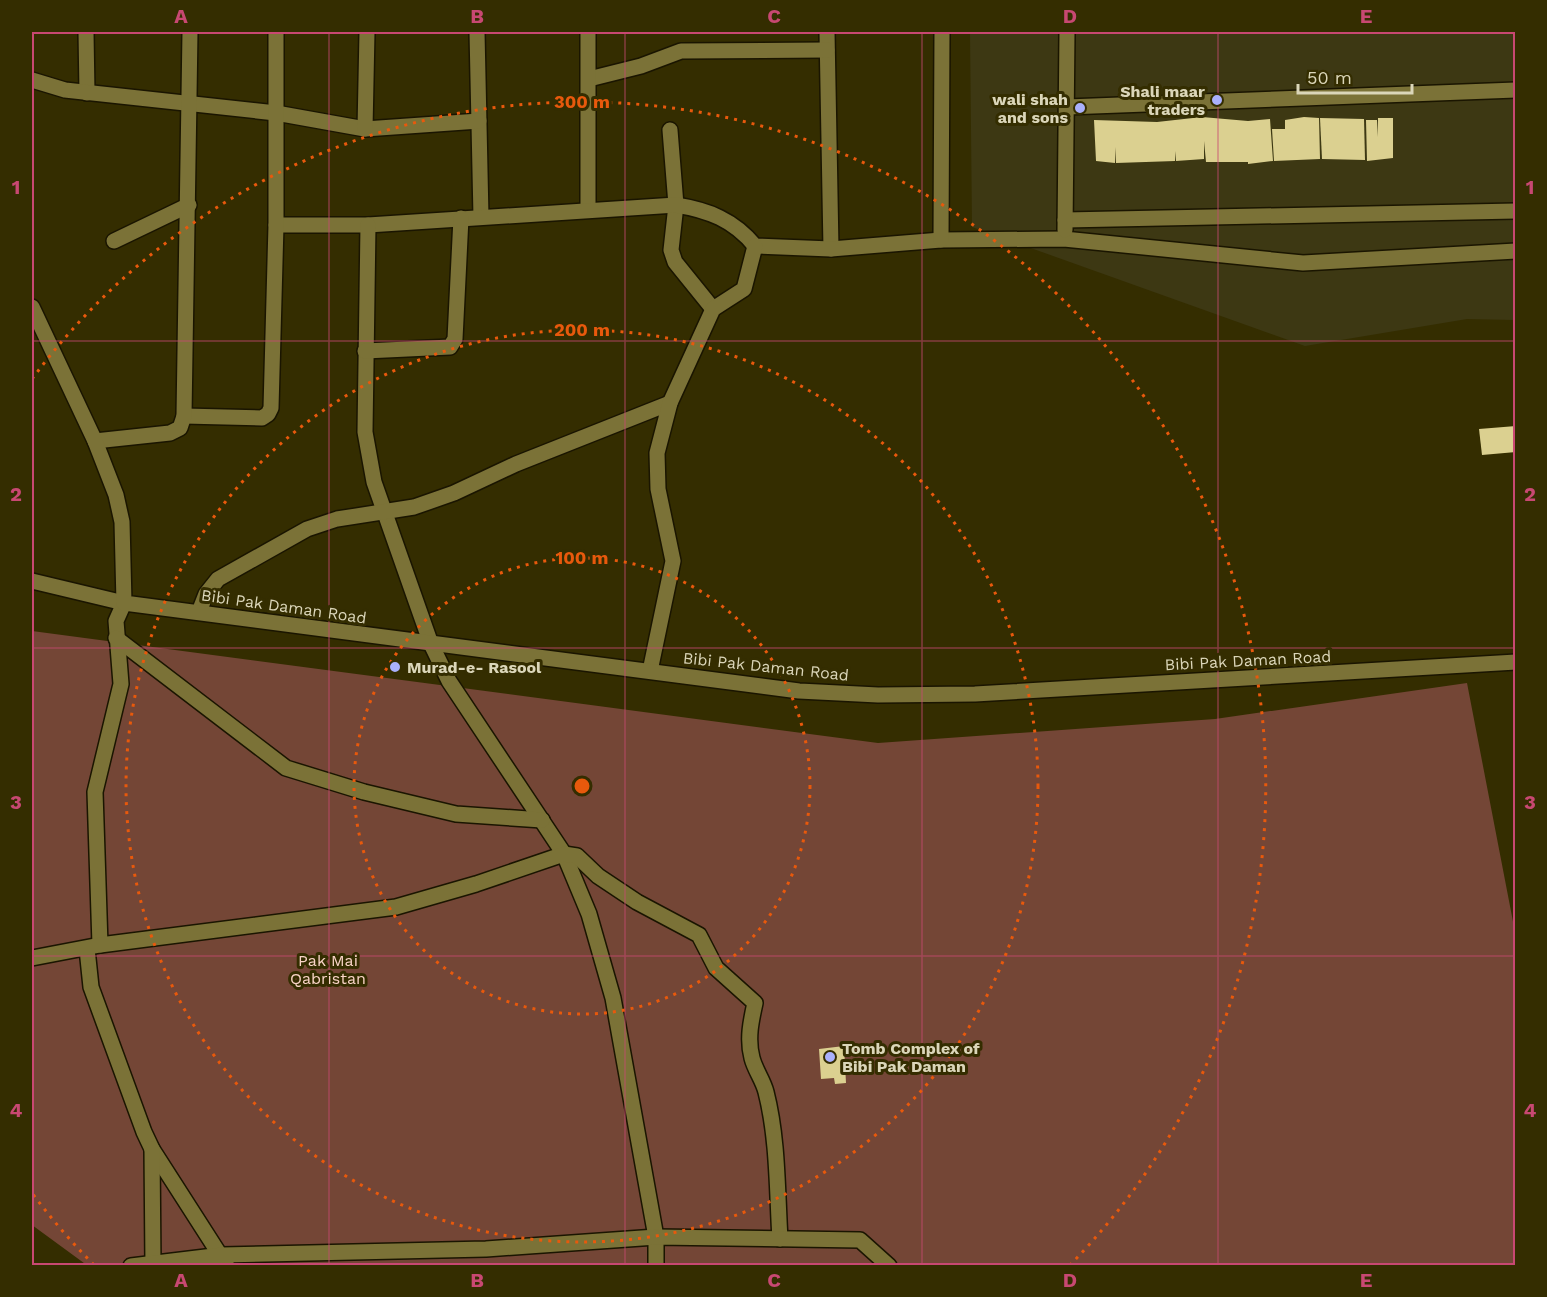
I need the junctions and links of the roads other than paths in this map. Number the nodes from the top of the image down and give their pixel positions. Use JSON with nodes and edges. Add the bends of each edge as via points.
{"nodes":[{"id":1,"x":86,"y":32,"type":"edge"},
{"id":2,"x":190,"y":32,"type":"edge"},
{"id":3,"x":276,"y":32,"type":"edge"},
{"id":4,"x":367,"y":32,"type":"edge"},
{"id":5,"x":477,"y":32,"type":"edge"},
{"id":6,"x":588,"y":32,"type":"edge"},
{"id":7,"x":827,"y":32,"type":"edge"},
{"id":8,"x":942,"y":32,"type":"edge"},
{"id":9,"x":1066,"y":32,"type":"edge"},
{"id":10,"x":827,"y":50,"type":"junction"},
{"id":11,"x":589,"y":79,"type":"junction"},
{"id":12,"x":32,"y":80,"type":"edge"},
{"id":13,"x":1515,"y":90,"type":"edge"},
{"id":14,"x":87,"y":93,"type":"junction"},
{"id":15,"x":189,"y":105,"type":"junction"},
{"id":16,"x":1067,"y":106,"type":"junction"},
{"id":17,"x":276,"y":113,"type":"junction"},
{"id":18,"x":479,"y":121,"type":"junction"},
{"id":19,"x":365,"y":129,"type":"junction"},
{"id":20,"x":670,"y":130,"type":"dead end"},
{"id":21,"x":676,"y":204,"type":"junction"},
{"id":22,"x":189,"y":205,"type":"junction"},
{"id":23,"x":588,"y":208,"type":"junction"},
{"id":24,"x":1515,"y":211,"type":"edge"},
{"id":25,"x":481,"y":217,"type":"junction"},
{"id":26,"x":461,"y":218,"type":"junction"},
{"id":27,"x":1065,"y":220,"type":"junction"},
{"id":28,"x":276,"y":225,"type":"junction"},
{"id":29,"x":368,"y":225,"type":"junction"},
{"id":30,"x":1064,"y":239,"type":"junction"},
{"id":31,"x":941,"y":240,"type":"junction"},
{"id":32,"x":114,"y":241,"type":"dead end"},
{"id":33,"x":755,"y":246,"type":"junction"},
{"id":34,"x":831,"y":249,"type":"junction"},
{"id":35,"x":1515,"y":251,"type":"edge"},
{"id":36,"x":32,"y":307,"type":"edge"},
{"id":37,"x":713,"y":309,"type":"junction"},
{"id":38,"x":365,"y":351,"type":"junction"},
{"id":39,"x":670,"y":403,"type":"junction"},
{"id":40,"x":184,"y":416,"type":"junction"},
{"id":41,"x":95,"y":441,"type":"junction"},
{"id":42,"x":384,"y":513,"type":"junction"},
{"id":43,"x":32,"y":581,"type":"edge"},
{"id":44,"x":124,"y":603,"type":"junction"},
{"id":45,"x":199,"y":612,"type":"junction"},
{"id":46,"x":116,"y":638,"type":"junction"},
{"id":47,"x":431,"y":644,"type":"junction"},
{"id":48,"x":1515,"y":662,"type":"edge"},
{"id":49,"x":650,"y":671,"type":"junction"},
{"id":50,"x":543,"y":820,"type":"junction"},
{"id":51,"x":564,"y":854,"type":"junction"},
{"id":52,"x":93,"y":947,"type":"junction"},
{"id":53,"x":32,"y":957,"type":"edge"},
{"id":54,"x":152,"y":1149,"type":"junction"},
{"id":55,"x":656,"y":1237,"type":"junction"},
{"id":56,"x":780,"y":1239,"type":"junction"},
{"id":57,"x":224,"y":1260,"type":"edge"},
{"id":58,"x":153,"y":1264,"type":"edge"},
{"id":59,"x":130,"y":1266,"type":"edge"},
{"id":60,"x":656,"y":1266,"type":"edge"},
{"id":61,"x":889,"y":1266,"type":"edge"}],
"edges":[{"from":1,"to":14,"type":"street"},
{"from":2,"to":15,"type":"street"},
{"from":3,"to":17,"type":"street"},
{"from":4,"to":19,"type":"street"},
{"from":5,"to":18,"type":"street"},
{"from":6,"to":11,"type":"street"},
{"from":7,"to":10,"type":"street"},
{"from":8,"to":31,"type":"street"},
{"from":9,"to":16,"type":"street"},
{"from":10,"to":11,"type":"street","via":[[681,51]]},
{"from":10,"to":34,"type":"street"},
{"from":11,"to":23,"type":"street"},
{"from":12,"to":14,"type":"street"},
{"from":13,"to":16,"type":"street"},
{"from":14,"to":15,"type":"street"},
{"from":15,"to":17,"type":"street"},
{"from":15,"to":22,"type":"street"},
{"from":16,"to":27,"type":"street"},
{"from":17,"to":19,"type":"street"},
{"from":17,"to":28,"type":"street"},
{"from":18,"to":19,"type":"street"},
{"from":18,"to":25,"type":"street"},
{"from":20,"to":21,"type":"street"},
{"from":21,"to":23,"type":"street"},
{"from":21,"to":33,"type":"street","via":[[723,218]]},
{"from":21,"to":37,"type":"street","via":[[671,250],[675,262]]},
{"from":22,"to":32,"type":"street"},
{"from":22,"to":40,"type":"street"},
{"from":23,"to":25,"type":"street"},
{"from":24,"to":27,"type":"street"},
{"from":25,"to":26,"type":"street"},
{"from":26,"to":29,"type":"street"},
{"from":26,"to":38,"type":"street","via":[[455,339],[450,347]]},
{"from":27,"to":30,"type":"street"},
{"from":28,"to":29,"type":"street"},
{"from":28,"to":40,"type":"street","via":[[271,408],[262,418]]},
{"from":29,"to":38,"type":"street"},
{"from":30,"to":31,"type":"street"},
{"from":30,"to":35,"type":"street","via":[[1303,263]]},
{"from":31,"to":34,"type":"street"},
{"from":33,"to":34,"type":"street"},
{"from":33,"to":37,"type":"street","via":[[744,289]]},
{"from":36,"to":41,"type":"street"},
{"from":37,"to":39,"type":"street"},
{"from":38,"to":42,"type":"street","via":[[367,453]]},
{"from":39,"to":42,"type":"street","via":[[516,464],[454,494]]},
{"from":39,"to":49,"type":"street","via":[[657,453],[657,489],[673,561]]},
{"from":40,"to":41,"type":"street","via":[[180,428],[170,434]]},
{"from":41,"to":44,"type":"street","via":[[122,522]]},
{"from":42,"to":45,"type":"street","via":[[337,519],[275,546],[218,579]]},
{"from":42,"to":47,"type":"street"},
{"from":43,"to":44,"type":"street","name":"Bibi Pak Daman Road"},
{"from":44,"to":45,"type":"street","name":"Bibi Pak Daman Road"},
{"from":44,"to":46,"type":"street","via":[[116,621]]},
{"from":45,"to":47,"type":"street","name":"Bibi Pak Daman Road"},
{"from":46,"to":50,"type":"street","via":[[286,768],[456,814]]},
{"from":46,"to":52,"type":"street","via":[[121,684],[95,792]]},
{"from":47,"to":49,"type":"street","name":"Bibi Pak Daman Road"},
{"from":47,"to":50,"type":"street","via":[[449,681]]},
{"from":48,"to":49,"type":"street","name":"Bibi Pak Daman Road","via":[[975,694],[799,691]]},
{"from":50,"to":51,"type":"street"},
{"from":51,"to":52,"type":"street","via":[[396,907]]},
{"from":51,"to":55,"type":"street","via":[[589,914],[613,998]]},
{"from":51,"to":56,"type":"street","via":[[577,856],[598,876],[638,903],[699,935],[716,968],[755,1003],[750,1044],[766,1091]]},
{"from":52,"to":53,"type":"street"},
{"from":52,"to":54,"type":"street","via":[[91,987]]},
{"from":54,"to":57,"type":"street"},
{"from":54,"to":58,"type":"street"},
{"from":55,"to":56,"type":"street"},
{"from":55,"to":57,"type":"street"},
{"from":55,"to":60,"type":"street"},
{"from":56,"to":61,"type":"street","via":[[860,1240]]},
{"from":57,"to":58,"type":"street"},
{"from":58,"to":59,"type":"street"}]}
